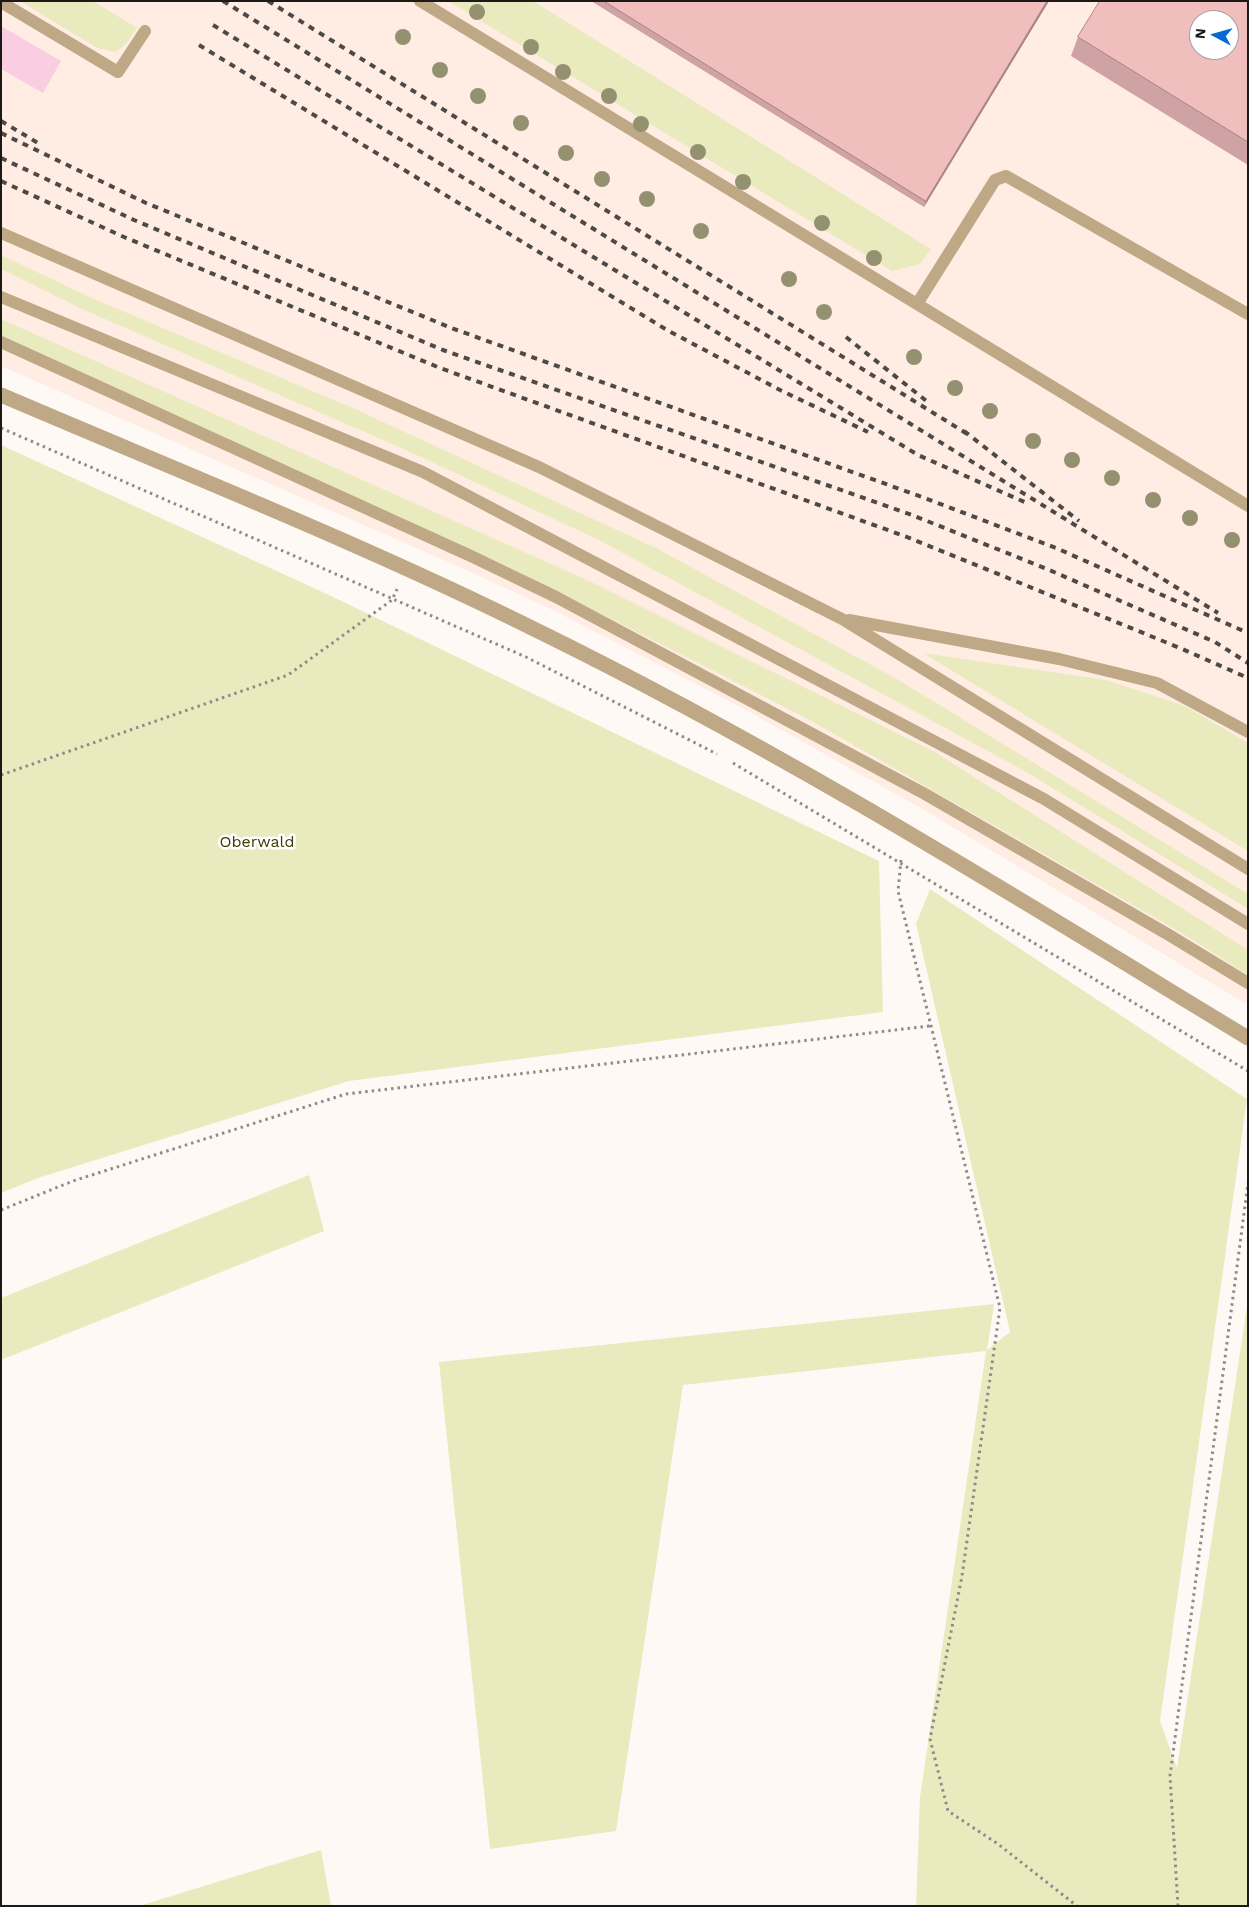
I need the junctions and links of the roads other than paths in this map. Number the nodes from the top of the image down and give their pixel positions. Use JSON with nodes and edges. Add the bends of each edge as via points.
{"nodes":[{"id":1,"x":420,"y":1,"type":"edge"},
{"id":2,"x":1,"y":2,"type":"edge"},
{"id":3,"x":145,"y":31,"type":"dead end"},
{"id":4,"x":1,"y":233,"type":"edge"},
{"id":5,"x":1,"y":297,"type":"edge"},
{"id":6,"x":917,"y":304,"type":"junction"},
{"id":7,"x":1248,"y":314,"type":"edge"},
{"id":8,"x":1,"y":342,"type":"edge"},
{"id":9,"x":1,"y":395,"type":"edge"},
{"id":10,"x":1248,"y":506,"type":"edge"},
{"id":11,"x":842,"y":619,"type":"junction"},
{"id":12,"x":1248,"y":732,"type":"edge"},
{"id":13,"x":1248,"y":869,"type":"edge"},
{"id":14,"x":1248,"y":924,"type":"edge"},
{"id":15,"x":1248,"y":983,"type":"edge"},
{"id":16,"x":1248,"y":1038,"type":"edge"}],
"edges":[{"from":1,"to":6,"type":"lane"},
{"from":2,"to":3,"type":"lane","via":[[118,72]]},
{"from":4,"to":11,"type":"lane","via":[[539,467]]},
{"from":5,"to":14,"type":"lane","via":[[423,472],[1044,799]]},
{"from":6,"to":7,"type":"lane","via":[[995,180],[1006,176]]},
{"from":6,"to":10,"type":"lane"},
{"from":8,"to":15,"type":"lane","via":[[556,597],[925,794]]},
{"from":9,"to":16,"type":"street","via":[[407,568],[730,730],[917,837]]},
{"from":11,"to":12,"type":"lane","via":[[1060,659],[1157,683]]},
{"from":11,"to":13,"type":"lane"}]}
